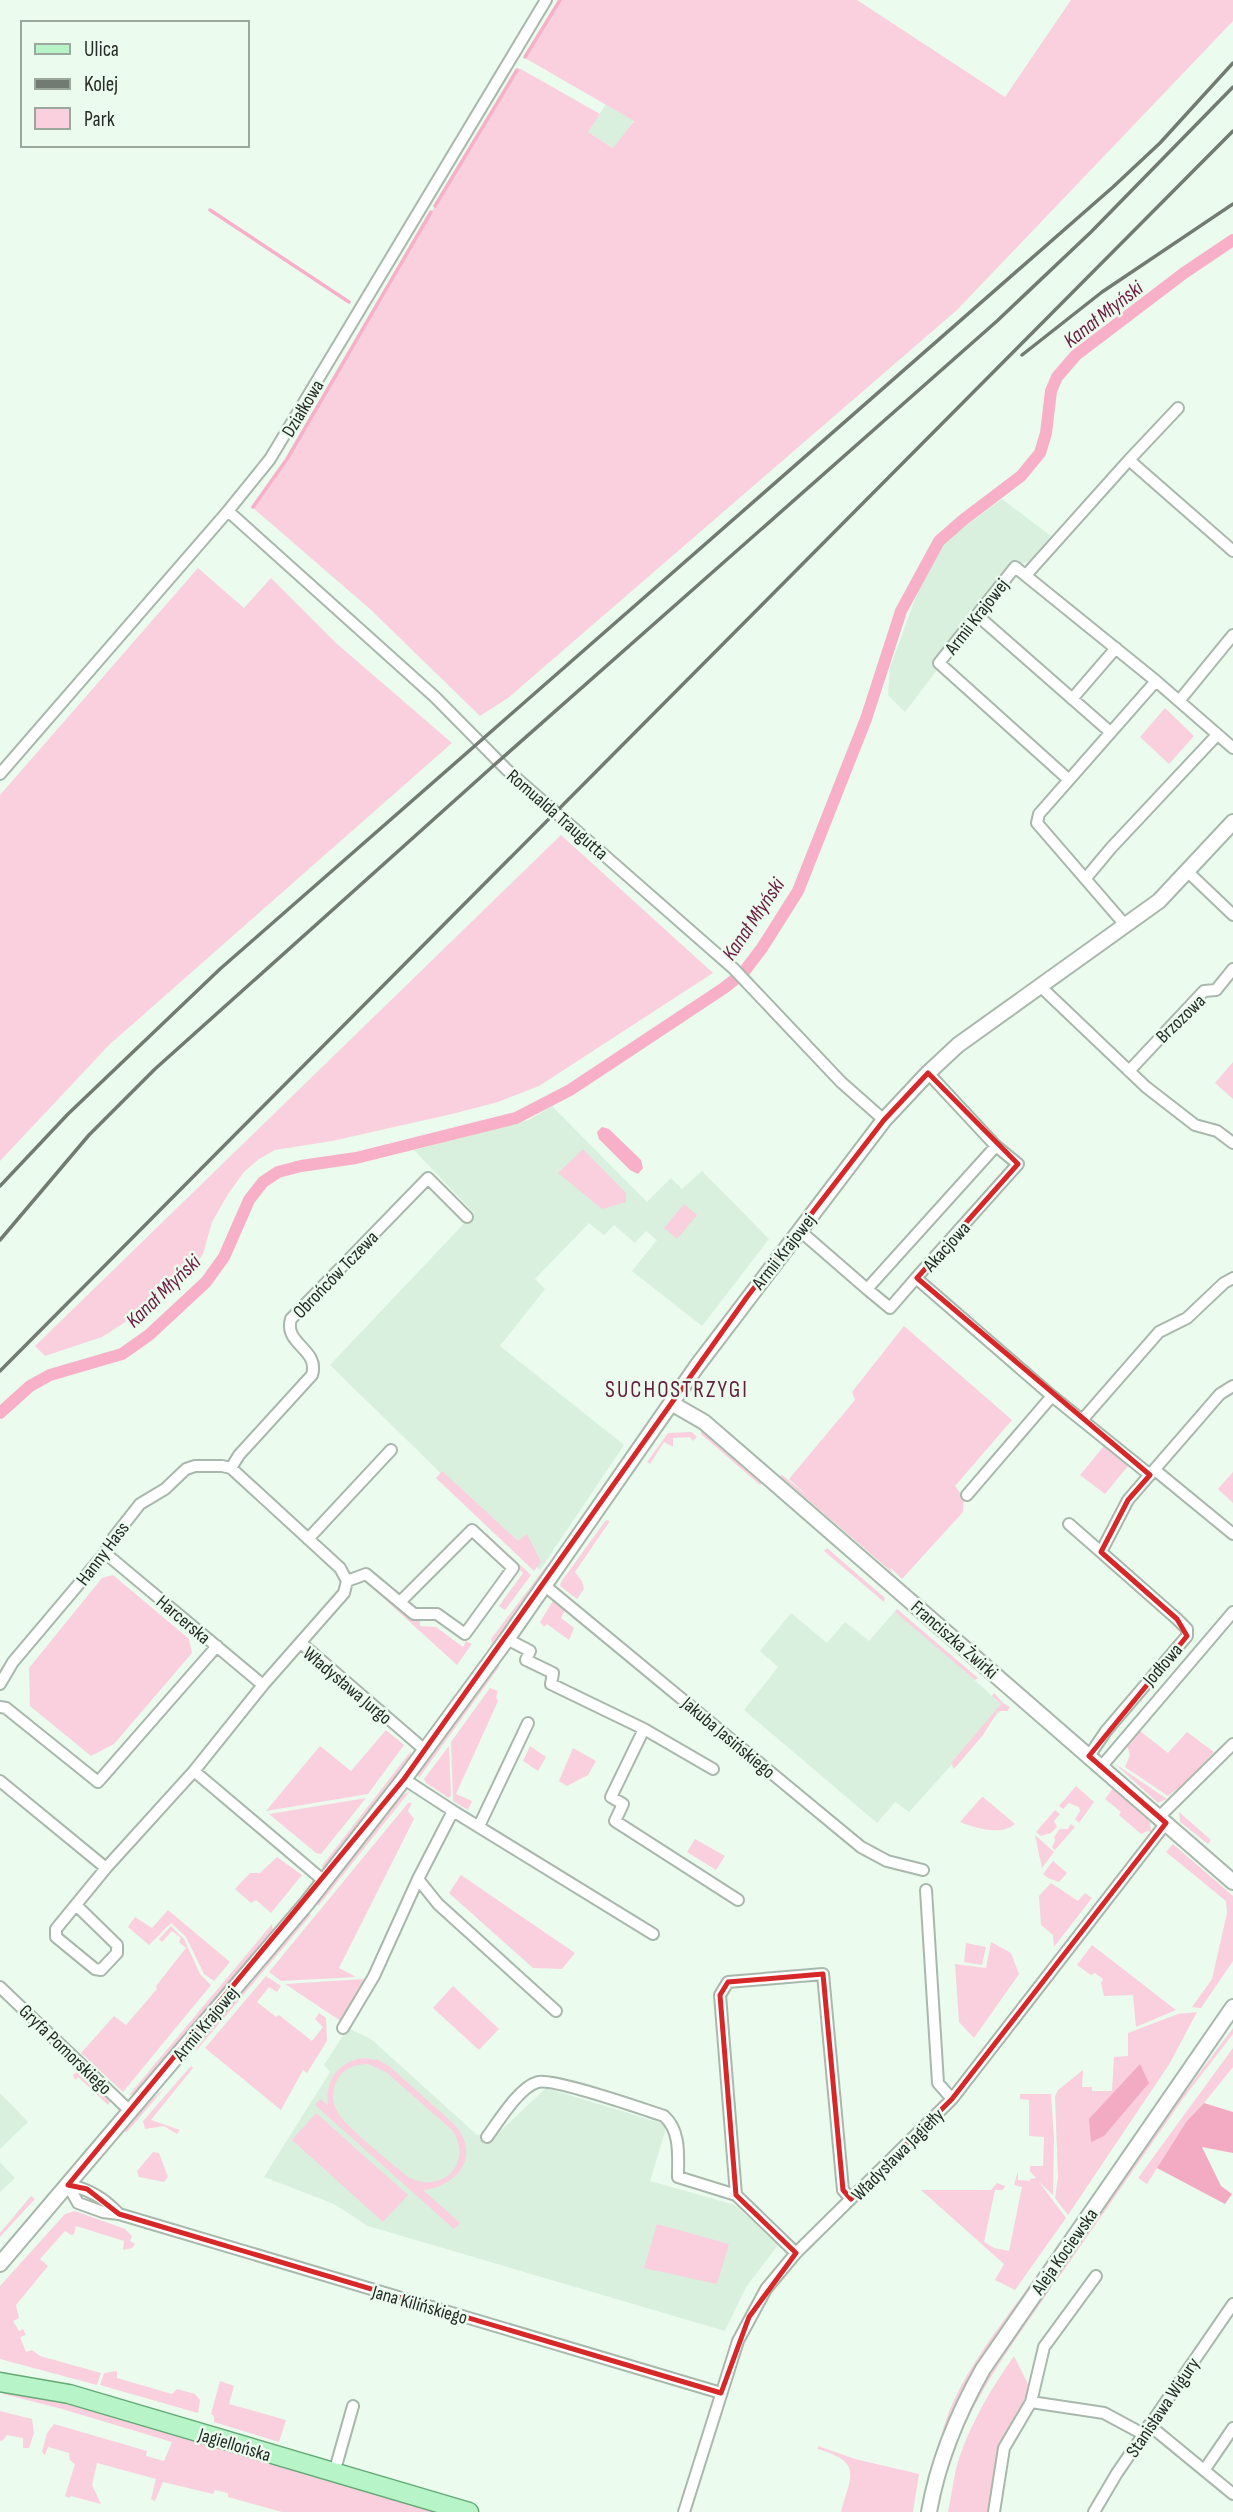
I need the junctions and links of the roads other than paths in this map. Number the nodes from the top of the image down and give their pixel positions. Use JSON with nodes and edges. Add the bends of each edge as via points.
{"nodes":[{"id":1,"x":546,"y":0,"type":"edge"},
{"id":2,"x":1178,"y":408,"type":"dead end"},
{"id":3,"x":1129,"y":460,"type":"junction"},
{"id":4,"x":228,"y":512,"type":"junction"},
{"id":5,"x":1233,"y":551,"type":"edge"},
{"id":6,"x":1026,"y":575,"type":"junction"},
{"id":7,"x":978,"y":615,"type":"junction"},
{"id":8,"x":1233,"y":635,"type":"edge"},
{"id":9,"x":1116,"y":648,"type":"junction"},
{"id":10,"x":1156,"y":681,"type":"junction"},
{"id":11,"x":1072,"y":699,"type":"junction"},
{"id":12,"x":1179,"y":701,"type":"junction"},
{"id":13,"x":1109,"y":731,"type":"junction"},
{"id":14,"x":1217,"y":735,"type":"junction"},
{"id":15,"x":1233,"y":748,"type":"edge"},
{"id":16,"x":0,"y":774,"type":"edge"},
{"id":17,"x":1068,"y":779,"type":"junction"},
{"id":18,"x":1233,"y":822,"type":"edge"},
{"id":19,"x":1188,"y":872,"type":"junction"},
{"id":20,"x":1086,"y":878,"type":"junction"},
{"id":21,"x":1233,"y":915,"type":"edge"},
{"id":22,"x":1126,"y":926,"type":"junction"},
{"id":23,"x":1233,"y":969,"type":"edge"},
{"id":24,"x":1040,"y":986,"type":"junction"},
{"id":25,"x":1129,"y":1071,"type":"junction"},
{"id":26,"x":928,"y":1073,"type":"junction"},
{"id":27,"x":884,"y":1120,"type":"junction"},
{"id":28,"x":1233,"y":1143,"type":"edge"},
{"id":29,"x":996,"y":1146,"type":"junction"},
{"id":30,"x":467,"y":1217,"type":"dead end"},
{"id":31,"x":799,"y":1230,"type":"junction"},
{"id":32,"x":916,"y":1278,"type":"junction"},
{"id":33,"x":1233,"y":1278,"type":"edge"},
{"id":34,"x":867,"y":1289,"type":"junction"},
{"id":35,"x":1233,"y":1386,"type":"edge"},
{"id":36,"x":1052,"y":1396,"type":"junction"},
{"id":37,"x":671,"y":1403,"type":"junction"},
{"id":38,"x":1083,"y":1419,"type":"junction"},
{"id":39,"x":391,"y":1450,"type":"dead end"},
{"id":40,"x":231,"y":1468,"type":"junction"},
{"id":41,"x":1152,"y":1473,"type":"junction"},
{"id":42,"x":967,"y":1495,"type":"dead end"},
{"id":43,"x":1069,"y":1524,"type":"dead end"},
{"id":44,"x":1233,"y":1534,"type":"edge"},
{"id":45,"x":308,"y":1539,"type":"junction"},
{"id":46,"x":1101,"y":1552,"type":"junction"},
{"id":47,"x":105,"y":1553,"type":"junction"},
{"id":48,"x":347,"y":1581,"type":"junction"},
{"id":49,"x":544,"y":1584,"type":"junction"},
{"id":50,"x":400,"y":1602,"type":"junction"},
{"id":51,"x":1233,"y":1612,"type":"edge"},
{"id":52,"x":507,"y":1639,"type":"junction"},
{"id":53,"x":301,"y":1643,"type":"junction"},
{"id":54,"x":217,"y":1646,"type":"junction"},
{"id":55,"x":0,"y":1684,"type":"edge"},
{"id":56,"x":263,"y":1685,"type":"junction"},
{"id":57,"x":0,"y":1707,"type":"edge"},
{"id":58,"x":528,"y":1723,"type":"dead end"},
{"id":59,"x":644,"y":1729,"type":"junction"},
{"id":60,"x":1233,"y":1744,"type":"edge"},
{"id":61,"x":426,"y":1751,"type":"junction"},
{"id":62,"x":1089,"y":1756,"type":"junction"},
{"id":63,"x":1101,"y":1767,"type":"junction"},
{"id":64,"x":713,"y":1769,"type":"dead end"},
{"id":65,"x":194,"y":1771,"type":"junction"},
{"id":66,"x":404,"y":1779,"type":"junction"},
{"id":67,"x":0,"y":1781,"type":"edge"},
{"id":68,"x":453,"y":1811,"type":"junction"},
{"id":69,"x":1162,"y":1820,"type":"junction"},
{"id":70,"x":479,"y":1826,"type":"junction"},
{"id":71,"x":106,"y":1868,"type":"junction"},
{"id":72,"x":923,"y":1870,"type":"dead end"},
{"id":73,"x":418,"y":1879,"type":"junction"},
{"id":74,"x":324,"y":1881,"type":"junction"},
{"id":75,"x":1233,"y":1882,"type":"edge"},
{"id":76,"x":926,"y":1890,"type":"dead end"},
{"id":77,"x":738,"y":1900,"type":"dead end"},
{"id":78,"x":76,"y":1905,"type":"junction"},
{"id":79,"x":653,"y":1934,"type":"dead end"},
{"id":80,"x":0,"y":1987,"type":"edge"},
{"id":81,"x":1233,"y":2007,"type":"edge"},
{"id":82,"x":556,"y":2011,"type":"dead end"},
{"id":83,"x":343,"y":2028,"type":"dead end"},
{"id":84,"x":952,"y":2099,"type":"junction"},
{"id":85,"x":131,"y":2112,"type":"junction"},
{"id":86,"x":487,"y":2137,"type":"dead end"},
{"id":87,"x":68,"y":2185,"type":"junction"},
{"id":88,"x":737,"y":2195,"type":"junction"},
{"id":89,"x":851,"y":2200,"type":"junction"},
{"id":90,"x":796,"y":2253,"type":"junction"},
{"id":91,"x":0,"y":2263,"type":"edge"},
{"id":92,"x":1096,"y":2276,"type":"dead end"},
{"id":93,"x":1233,"y":2304,"type":"edge"},
{"id":94,"x":0,"y":2382,"type":"edge"},
{"id":95,"x":721,"y":2393,"type":"junction"},
{"id":96,"x":1031,"y":2402,"type":"junction"},
{"id":97,"x":353,"y":2406,"type":"dead end"},
{"id":98,"x":1233,"y":2428,"type":"edge"},
{"id":99,"x":1146,"y":2429,"type":"junction"},
{"id":100,"x":1205,"y":2469,"type":"junction"},
{"id":101,"x":334,"y":2473,"type":"junction"},
{"id":102,"x":1233,"y":2494,"type":"edge"},
{"id":103,"x":469,"y":2512,"type":"edge"},
{"id":104,"x":684,"y":2512,"type":"edge"},
{"id":105,"x":929,"y":2512,"type":"edge"},
{"id":106,"x":994,"y":2512,"type":"edge"},
{"id":107,"x":1094,"y":2512,"type":"edge"}],
"edges":[{"from":1,"to":4,"type":"street","name":"Działkowa","via":[[270,459]]},
{"from":2,"to":3,"type":"street"},
{"from":3,"to":5,"type":"street"},
{"from":3,"to":6,"type":"street"},
{"from":4,"to":16,"type":"street","name":"Działkowa"},
{"from":4,"to":27,"type":"street","name":"Romualda Traugutta","via":[[435,696],[506,769],[734,969],[841,1082]]},
{"from":6,"to":7,"type":"street","name":"Armii Krajowej","via":[[1015,567]]},
{"from":6,"to":9,"type":"street","name":"Armii Krajowej"},
{"from":7,"to":11,"type":"street"},
{"from":7,"to":17,"type":"street","name":"Armii Krajowej","via":[[939,663]]},
{"from":8,"to":12,"type":"street"},
{"from":9,"to":10,"type":"street","name":"Armii Krajowej"},
{"from":9,"to":11,"type":"street"},
{"from":10,"to":12,"type":"street","name":"Armii Krajowej"},
{"from":10,"to":13,"type":"street"},
{"from":11,"to":13,"type":"street"},
{"from":12,"to":14,"type":"street","name":"Armii Krajowej"},
{"from":13,"to":17,"type":"street"},
{"from":14,"to":15,"type":"street","name":"Armii Krajowej"},
{"from":14,"to":20,"type":"street"},
{"from":17,"to":20,"type":"street","via":[[1039,814],[1037,823]]},
{"from":18,"to":19,"type":"street","name":"Armii Krajowej"},
{"from":19,"to":21,"type":"street"},
{"from":19,"to":22,"type":"street","name":"Armii Krajowej"},
{"from":20,"to":22,"type":"street"},
{"from":22,"to":24,"type":"street","name":"Armii Krajowej"},
{"from":23,"to":25,"type":"street","name":"Brzozowa","via":[[1216,990],[1204,991]]},
{"from":24,"to":25,"type":"street"},
{"from":24,"to":26,"type":"street","name":"Armii Krajowej","via":[[958,1045]]},
{"from":25,"to":28,"type":"street","via":[[1195,1125],[1217,1131]]},
{"from":26,"to":27,"type":"street","name":"Armii Krajowej"},
{"from":26,"to":29,"type":"street","name":"Akacjowa"},
{"from":27,"to":31,"type":"street","name":"Armii Krajowej"},
{"from":29,"to":32,"type":"street","name":"Akacjowa","via":[[1018,1164]]},
{"from":29,"to":34,"type":"street","name":"Akacjowa"},
{"from":30,"to":40,"type":"street","name":"Obrońców Tczewa","via":[[428,1178],[291,1319],[290,1335],[312,1357],[312,1375]]},
{"from":31,"to":34,"type":"street"},
{"from":31,"to":37,"type":"street","name":"Armii Krajowej"},
{"from":32,"to":34,"type":"street","via":[[890,1308]]},
{"from":32,"to":36,"type":"street","name":"Akacjowa"},
{"from":33,"to":38,"type":"street","via":[[1187,1318],[1159,1332]]},
{"from":35,"to":41,"type":"street"},
{"from":36,"to":38,"type":"street","name":"Akacjowa"},
{"from":36,"to":42,"type":"street"},
{"from":37,"to":49,"type":"street","name":"Armii Krajowej"},
{"from":37,"to":62,"type":"street","name":"Franciszka Żwirki","via":[[704,1422]]},
{"from":38,"to":41,"type":"street","name":"Akacjowa"},
{"from":39,"to":45,"type":"street"},
{"from":40,"to":45,"type":"street"},
{"from":40,"to":47,"type":"street","name":"Hanny Hass","via":[[186,1469],[140,1504]]},
{"from":41,"to":44,"type":"street"},
{"from":41,"to":46,"type":"street","via":[[1128,1500]]},
{"from":43,"to":46,"type":"street","name":"Jodłowa"},
{"from":45,"to":48,"type":"street","via":[[340,1568]]},
{"from":46,"to":62,"type":"street","name":"Jodłowa","via":[[1177,1619],[1187,1636]]},
{"from":47,"to":54,"type":"street","name":"Harcerska"},
{"from":47,"to":55,"type":"street","name":"Hanny Hass","via":[[12,1663]]},
{"from":48,"to":50,"type":"street","via":[[366,1574]]},
{"from":48,"to":53,"type":"street","via":[[344,1593]]},
{"from":49,"to":52,"type":"street","name":"Armii Krajowej"},
{"from":49,"to":72,"type":"street","name":"Jakuba Jasińskiego","via":[[866,1851]]},
{"from":50,"to":50,"type":"street","via":[[414,1614],[437,1614],[465,1634],[513,1568],[472,1530]]},
{"from":51,"to":63,"type":"street","name":"Jodłowa"},
{"from":52,"to":59,"type":"street","via":[[530,1651],[526,1660],[553,1673],[551,1684]]},
{"from":52,"to":61,"type":"street","name":"Armii Krajowej"},
{"from":53,"to":56,"type":"street","name":"Władysława Jurgo"},
{"from":53,"to":61,"type":"street","name":"Władysława Jurgo"},
{"from":54,"to":56,"type":"street","name":"Harcerska"},
{"from":54,"to":57,"type":"street","via":[[98,1782]]},
{"from":56,"to":65,"type":"street","name":"Władysława Jurgo"},
{"from":58,"to":70,"type":"street"},
{"from":59,"to":64,"type":"street"},
{"from":59,"to":77,"type":"street","via":[[611,1797],[623,1804],[615,1821]]},
{"from":60,"to":69,"type":"street","name":"Władysława Jagiełły"},
{"from":61,"to":66,"type":"street","name":"Armii Krajowej"},
{"from":62,"to":63,"type":"street","name":"Franciszka Żwirki"},
{"from":63,"to":69,"type":"street","name":"Franciszka Żwirki"},
{"from":65,"to":71,"type":"street","name":"Władysława Jurgo"},
{"from":65,"to":74,"type":"street"},
{"from":66,"to":68,"type":"street"},
{"from":66,"to":74,"type":"street","name":"Armii Krajowej"},
{"from":67,"to":71,"type":"street"},
{"from":68,"to":70,"type":"street"},
{"from":68,"to":73,"type":"street"},
{"from":69,"to":75,"type":"street","name":"Franciszka Żwirki"},
{"from":69,"to":84,"type":"street","name":"Władysława Jagiełły"},
{"from":70,"to":79,"type":"street"},
{"from":71,"to":78,"type":"street","name":"Władysława Jurgo"},
{"from":73,"to":82,"type":"street","via":[[438,1905]]},
{"from":73,"to":83,"type":"street","via":[[374,1976]]},
{"from":74,"to":85,"type":"street","name":"Armii Krajowej"},
{"from":76,"to":84,"type":"street","via":[[937,2082]]},
{"from":78,"to":78,"type":"street","name":"Władysława Jurgo","via":[[55,1929],[56,1937],[101,1970],[117,1953],[117,1945]]},
{"from":80,"to":85,"type":"street","name":"Gryfa Pomorskiego"},
{"from":81,"to":105,"type":"street","name":"Aleja Kociewska","via":[[983,2369],[945,2446]]},
{"from":84,"to":89,"type":"street","name":"Władysława Jagiełły"},
{"from":85,"to":87,"type":"street","name":"Armii Krajowej"},
{"from":86,"to":88,"type":"street","via":[[517,2099],[536,2082],[546,2081],[664,2116],[672,2124],[678,2144],[678,2177]]},
{"from":87,"to":91,"type":"street","name":"Armii Krajowej"},
{"from":87,"to":95,"type":"street","name":"Jana Kilińskiego","via":[[86,2189],[119,2214]]},
{"from":88,"to":89,"type":"street","via":[[720,1995],[728,1982],[823,1974],[843,2190]]},
{"from":88,"to":90,"type":"street"},
{"from":89,"to":90,"type":"street","name":"Władysława Jagiełły"},
{"from":90,"to":95,"type":"street","name":"Władysława Jagiełły","via":[[749,2317]]},
{"from":92,"to":96,"type":"street","via":[[1047,2342]]},
{"from":93,"to":99,"type":"street","name":"Stanisława Wigury"},
{"from":94,"to":101,"type":"main road","name":"Jagiellońska","via":[[69,2394]]},
{"from":95,"to":104,"type":"street","name":"Władysława Jagiełły"},
{"from":96,"to":99,"type":"street","via":[[1104,2413]]},
{"from":96,"to":106,"type":"street","via":[[1004,2448]]},
{"from":97,"to":101,"type":"street"},
{"from":98,"to":100,"type":"street"},
{"from":99,"to":100,"type":"street"},
{"from":99,"to":107,"type":"street","name":"Stanisława Wigury"},
{"from":100,"to":102,"type":"street"},
{"from":101,"to":103,"type":"main road","name":"Jagiellońska"}]}
